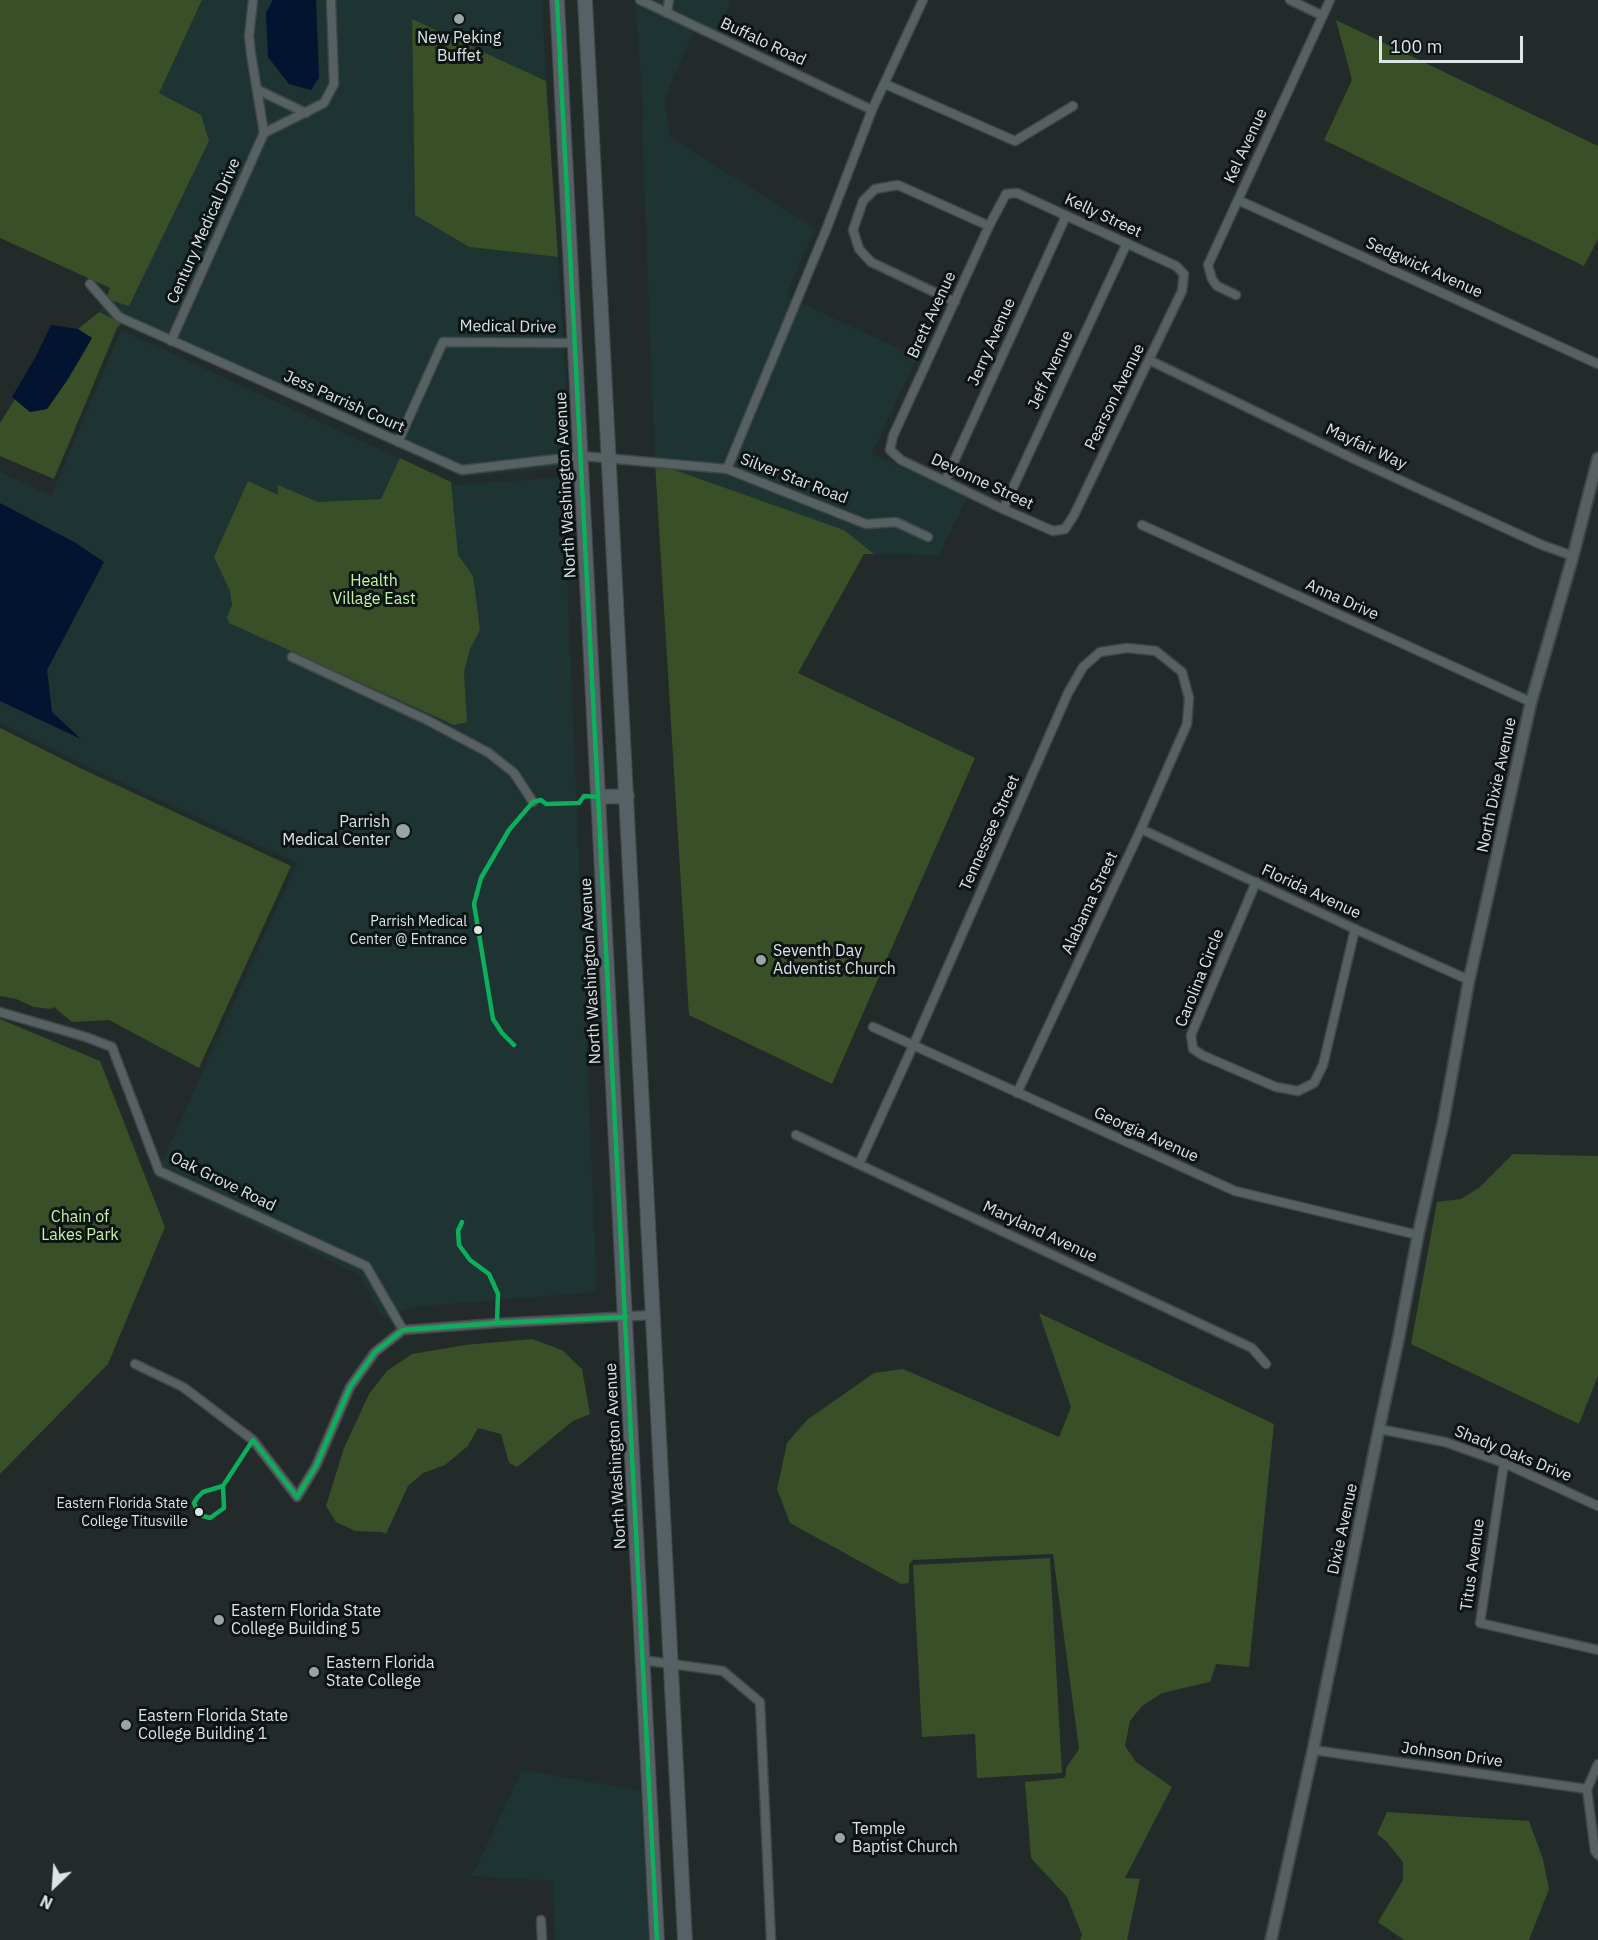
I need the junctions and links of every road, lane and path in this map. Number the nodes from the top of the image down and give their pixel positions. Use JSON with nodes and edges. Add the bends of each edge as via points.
{"nodes":[{"id":1,"x":254,"y":0,"type":"edge"},
{"id":2,"x":331,"y":0,"type":"edge"},
{"id":3,"x":557,"y":0,"type":"edge"},
{"id":4,"x":585,"y":0,"type":"edge"},
{"id":5,"x":640,"y":0,"type":"edge"},
{"id":6,"x":669,"y":0,"type":"edge"},
{"id":7,"x":923,"y":0,"type":"edge"},
{"id":8,"x":1290,"y":0,"type":"edge"},
{"id":9,"x":1330,"y":0,"type":"edge"},
{"id":10,"x":667,"y":13,"type":"junction"},
{"id":11,"x":1323,"y":16,"type":"junction"},
{"id":12,"x":885,"y":84,"type":"junction"},
{"id":13,"x":258,"y":90,"type":"junction"},
{"id":14,"x":1073,"y":106,"type":"dead end"},
{"id":15,"x":872,"y":110,"type":"junction"},
{"id":16,"x":306,"y":113,"type":"junction"},
{"id":17,"x":264,"y":133,"type":"junction"},
{"id":18,"x":1006,"y":194,"type":"joint"},
{"id":19,"x":1238,"y":200,"type":"junction"},
{"id":20,"x":1066,"y":216,"type":"junction"},
{"id":21,"x":989,"y":226,"type":"junction"},
{"id":22,"x":1126,"y":243,"type":"junction"},
{"id":23,"x":1184,"y":274,"type":"joint"},
{"id":24,"x":90,"y":284,"type":"dead end"},
{"id":25,"x":1236,"y":295,"type":"dead end"},
{"id":26,"x":955,"y":302,"type":"junction"},
{"id":27,"x":171,"y":341,"type":"junction"},
{"id":28,"x":575,"y":343,"type":"junction"},
{"id":29,"x":1149,"y":360,"type":"junction"},
{"id":30,"x":1598,"y":364,"type":"edge"},
{"id":31,"x":398,"y":442,"type":"junction"},
{"id":32,"x":890,"y":450,"type":"joint"},
{"id":33,"x":582,"y":456,"type":"junction"},
{"id":34,"x":609,"y":458,"type":"junction"},
{"id":35,"x":1598,"y":458,"type":"edge"},
{"id":36,"x":727,"y":469,"type":"junction"},
{"id":37,"x":945,"y":481,"type":"junction"},
{"id":38,"x":1003,"y":509,"type":"junction"},
{"id":39,"x":1142,"y":525,"type":"dead end"},
{"id":40,"x":1065,"y":529,"type":"joint"},
{"id":41,"x":928,"y":537,"type":"dead end"},
{"id":42,"x":1573,"y":556,"type":"junction"},
{"id":43,"x":292,"y":657,"type":"dead end"},
{"id":44,"x":1531,"y":702,"type":"junction"},
{"id":45,"x":1187,"y":724,"type":"joint"},
{"id":46,"x":627,"y":796,"type":"junction"},
{"id":47,"x":598,"y":797,"type":"junction"},
{"id":48,"x":532,"y":802,"type":"dead end"},
{"id":49,"x":1141,"y":829,"type":"junction"},
{"id":50,"x":1256,"y":882,"type":"junction"},
{"id":51,"x":1355,"y":929,"type":"junction"},
{"id":52,"x":1469,"y":980,"type":"junction"},
{"id":53,"x":0,"y":1012,"type":"edge"},
{"id":54,"x":873,"y":1027,"type":"dead end"},
{"id":55,"x":913,"y":1046,"type":"junction"},
{"id":56,"x":1017,"y":1093,"type":"junction"},
{"id":57,"x":1443,"y":1124,"type":"joint"},
{"id":58,"x":796,"y":1135,"type":"dead end"},
{"id":59,"x":859,"y":1164,"type":"junction"},
{"id":60,"x":1418,"y":1235,"type":"junction"},
{"id":61,"x":653,"y":1316,"type":"junction"},
{"id":62,"x":626,"y":1317,"type":"junction"},
{"id":63,"x":403,"y":1330,"type":"junction"},
{"id":64,"x":135,"y":1364,"type":"dead end"},
{"id":65,"x":1266,"y":1364,"type":"dead end"},
{"id":66,"x":1379,"y":1429,"type":"junction"},
{"id":67,"x":1503,"y":1463,"type":"junction"},
{"id":68,"x":1598,"y":1506,"type":"edge"},
{"id":69,"x":1598,"y":1650,"type":"edge"},
{"id":70,"x":642,"y":1660,"type":"junction"},
{"id":71,"x":671,"y":1664,"type":"junction"},
{"id":72,"x":1313,"y":1750,"type":"junction"},
{"id":73,"x":1598,"y":1764,"type":"edge"},
{"id":74,"x":1587,"y":1789,"type":"junction"},
{"id":75,"x":1598,"y":1855,"type":"edge"},
{"id":76,"x":541,"y":1920,"type":"dead end"},
{"id":77,"x":542,"y":1940,"type":"edge"},
{"id":78,"x":657,"y":1940,"type":"edge"},
{"id":79,"x":685,"y":1940,"type":"edge"},
{"id":80,"x":771,"y":1940,"type":"edge"},
{"id":81,"x":1271,"y":1940,"type":"edge"}],
"edges":[{"from":1,"to":13,"type":"street","via":[[249,36]]},
{"from":2,"to":16,"type":"street","via":[[334,84],[324,103]]},
{"from":3,"to":28,"type":"main road","name":"North Washington Avenue"},
{"from":4,"to":34,"type":"main road"},
{"from":5,"to":10,"type":"street","name":"Buffalo Road"},
{"from":6,"to":10,"type":"street"},
{"from":7,"to":12,"type":"street"},
{"from":8,"to":11,"type":"street"},
{"from":9,"to":11,"type":"street","name":"Kel Avenue"},
{"from":10,"to":15,"type":"street","name":"Buffalo Road"},
{"from":11,"to":19,"type":"street","name":"Kel Avenue"},
{"from":12,"to":14,"type":"street","via":[[1015,141]]},
{"from":12,"to":15,"type":"street"},
{"from":13,"to":16,"type":"street"},
{"from":13,"to":17,"type":"street"},
{"from":15,"to":36,"type":"street"},
{"from":16,"to":17,"type":"street"},
{"from":17,"to":27,"type":"street","name":"Century Medical Drive"},
{"from":18,"to":20,"type":"street","name":"Kelly Street","via":[[1017,193]]},
{"from":18,"to":21,"type":"street","name":"Brett Avenue"},
{"from":19,"to":25,"type":"street","name":"Kel Avenue","via":[[1208,265],[1217,286]]},
{"from":19,"to":30,"type":"street","name":"Sedgwick Avenue"},
{"from":20,"to":22,"type":"street","name":"Kelly Street"},
{"from":20,"to":37,"type":"street","name":"Jerry Avenue"},
{"from":21,"to":26,"type":"street","name":"Brett Avenue"},
{"from":21,"to":26,"type":"street","via":[[898,185],[875,189],[863,201],[853,230],[859,249],[872,262]]},
{"from":22,"to":23,"type":"street","name":"Kelly Street","via":[[1176,266]]},
{"from":22,"to":38,"type":"street","name":"Jeff Avenue"},
{"from":23,"to":29,"type":"street","name":"Pearson Avenue","via":[[1182,291]]},
{"from":24,"to":27,"type":"street","name":"Jess Parrish Court","via":[[119,317]]},
{"from":26,"to":32,"type":"street","name":"Brett Avenue","via":[[892,436]]},
{"from":27,"to":31,"type":"street","name":"Jess Parrish Court"},
{"from":28,"to":31,"type":"street","name":"Medical Drive","via":[[443,342]]},
{"from":28,"to":33,"type":"main road","name":"North Washington Avenue"},
{"from":29,"to":40,"type":"street","name":"Pearson Avenue"},
{"from":29,"to":42,"type":"street","name":"Mayfair Way","via":[[1354,459]]},
{"from":31,"to":33,"type":"street","name":"Jess Parrish Court","via":[[462,470]]},
{"from":32,"to":37,"type":"street","name":"Devonne Street","via":[[901,460]]},
{"from":33,"to":34,"type":"street","name":"Jess Parrish Court"},
{"from":33,"to":47,"type":"main road","name":"North Washington Avenue"},
{"from":34,"to":36,"type":"street","name":"Silver Star Road"},
{"from":34,"to":46,"type":"main road"},
{"from":35,"to":42,"type":"street","name":"North Dixie Avenue"},
{"from":36,"to":41,"type":"street","name":"Silver Star Road","via":[[866,524],[896,522]]},
{"from":37,"to":38,"type":"street","name":"Devonne Street"},
{"from":38,"to":40,"type":"street","name":"Devonne Street","via":[[1053,531]]},
{"from":39,"to":44,"type":"street","name":"Anna Drive"},
{"from":42,"to":44,"type":"street","name":"North Dixie Avenue"},
{"from":43,"to":48,"type":"street","via":[[489,753],[514,773]]},
{"from":44,"to":52,"type":"street","name":"North Dixie Avenue"},
{"from":45,"to":49,"type":"street","name":"Alabama Street"},
{"from":45,"to":55,"type":"street","name":"Tennessee Street","via":[[1189,698],[1182,672],[1156,651],[1127,648],[1100,652],[1083,667],[1068,693]]},
{"from":46,"to":47,"type":"main road"},
{"from":46,"to":61,"type":"main road"},
{"from":47,"to":62,"type":"main road","name":"North Washington Avenue"},
{"from":49,"to":50,"type":"street","name":"Florida Avenue"},
{"from":49,"to":56,"type":"street","name":"Alabama Street"},
{"from":50,"to":51,"type":"street","name":"Florida Avenue"},
{"from":50,"to":51,"type":"street","name":"Carolina Circle","via":[[1191,1035],[1193,1049],[1204,1056],[1276,1087],[1298,1091],[1314,1083],[1323,1065]]},
{"from":51,"to":52,"type":"street","name":"Florida Avenue"},
{"from":52,"to":57,"type":"street","name":"North Dixie Avenue"},
{"from":53,"to":63,"type":"street","name":"Oak Grove Road","via":[[111,1047],[159,1170],[366,1266]]},
{"from":54,"to":55,"type":"street","name":"Georgia Avenue"},
{"from":55,"to":56,"type":"street","name":"Georgia Avenue"},
{"from":55,"to":59,"type":"street","name":"Tennessee Street"},
{"from":56,"to":60,"type":"street","name":"Georgia Avenue","via":[[1234,1191]]},
{"from":57,"to":60,"type":"street","name":"Dixie Avenue"},
{"from":58,"to":59,"type":"street","name":"Maryland Avenue"},
{"from":59,"to":65,"type":"street","name":"Maryland Avenue","via":[[1252,1348]]},
{"from":60,"to":66,"type":"street","name":"Dixie Avenue"},
{"from":61,"to":62,"type":"street"},
{"from":61,"to":71,"type":"main road"},
{"from":62,"to":63,"type":"street"},
{"from":62,"to":70,"type":"main road","name":"North Washington Avenue"},
{"from":63,"to":64,"type":"street","via":[[375,1352],[350,1387],[316,1467],[297,1497],[253,1440],[183,1387]]},
{"from":66,"to":67,"type":"street","name":"Shady Oaks Drive","via":[[1445,1442]]},
{"from":66,"to":72,"type":"street","name":"Dixie Avenue"},
{"from":67,"to":68,"type":"street","name":"Shady Oaks Drive"},
{"from":67,"to":69,"type":"street","name":"Titus Avenue","via":[[1480,1623]]},
{"from":70,"to":71,"type":"street"},
{"from":70,"to":78,"type":"main road","name":"North Washington Avenue"},
{"from":71,"to":79,"type":"main road"},
{"from":71,"to":80,"type":"street","via":[[723,1671],[760,1702]]},
{"from":72,"to":74,"type":"street","name":"Johnson Drive"},
{"from":72,"to":81,"type":"street","name":"Dixie Avenue"},
{"from":73,"to":74,"type":"street"},
{"from":74,"to":75,"type":"street"},
{"from":76,"to":77,"type":"street"}]}
